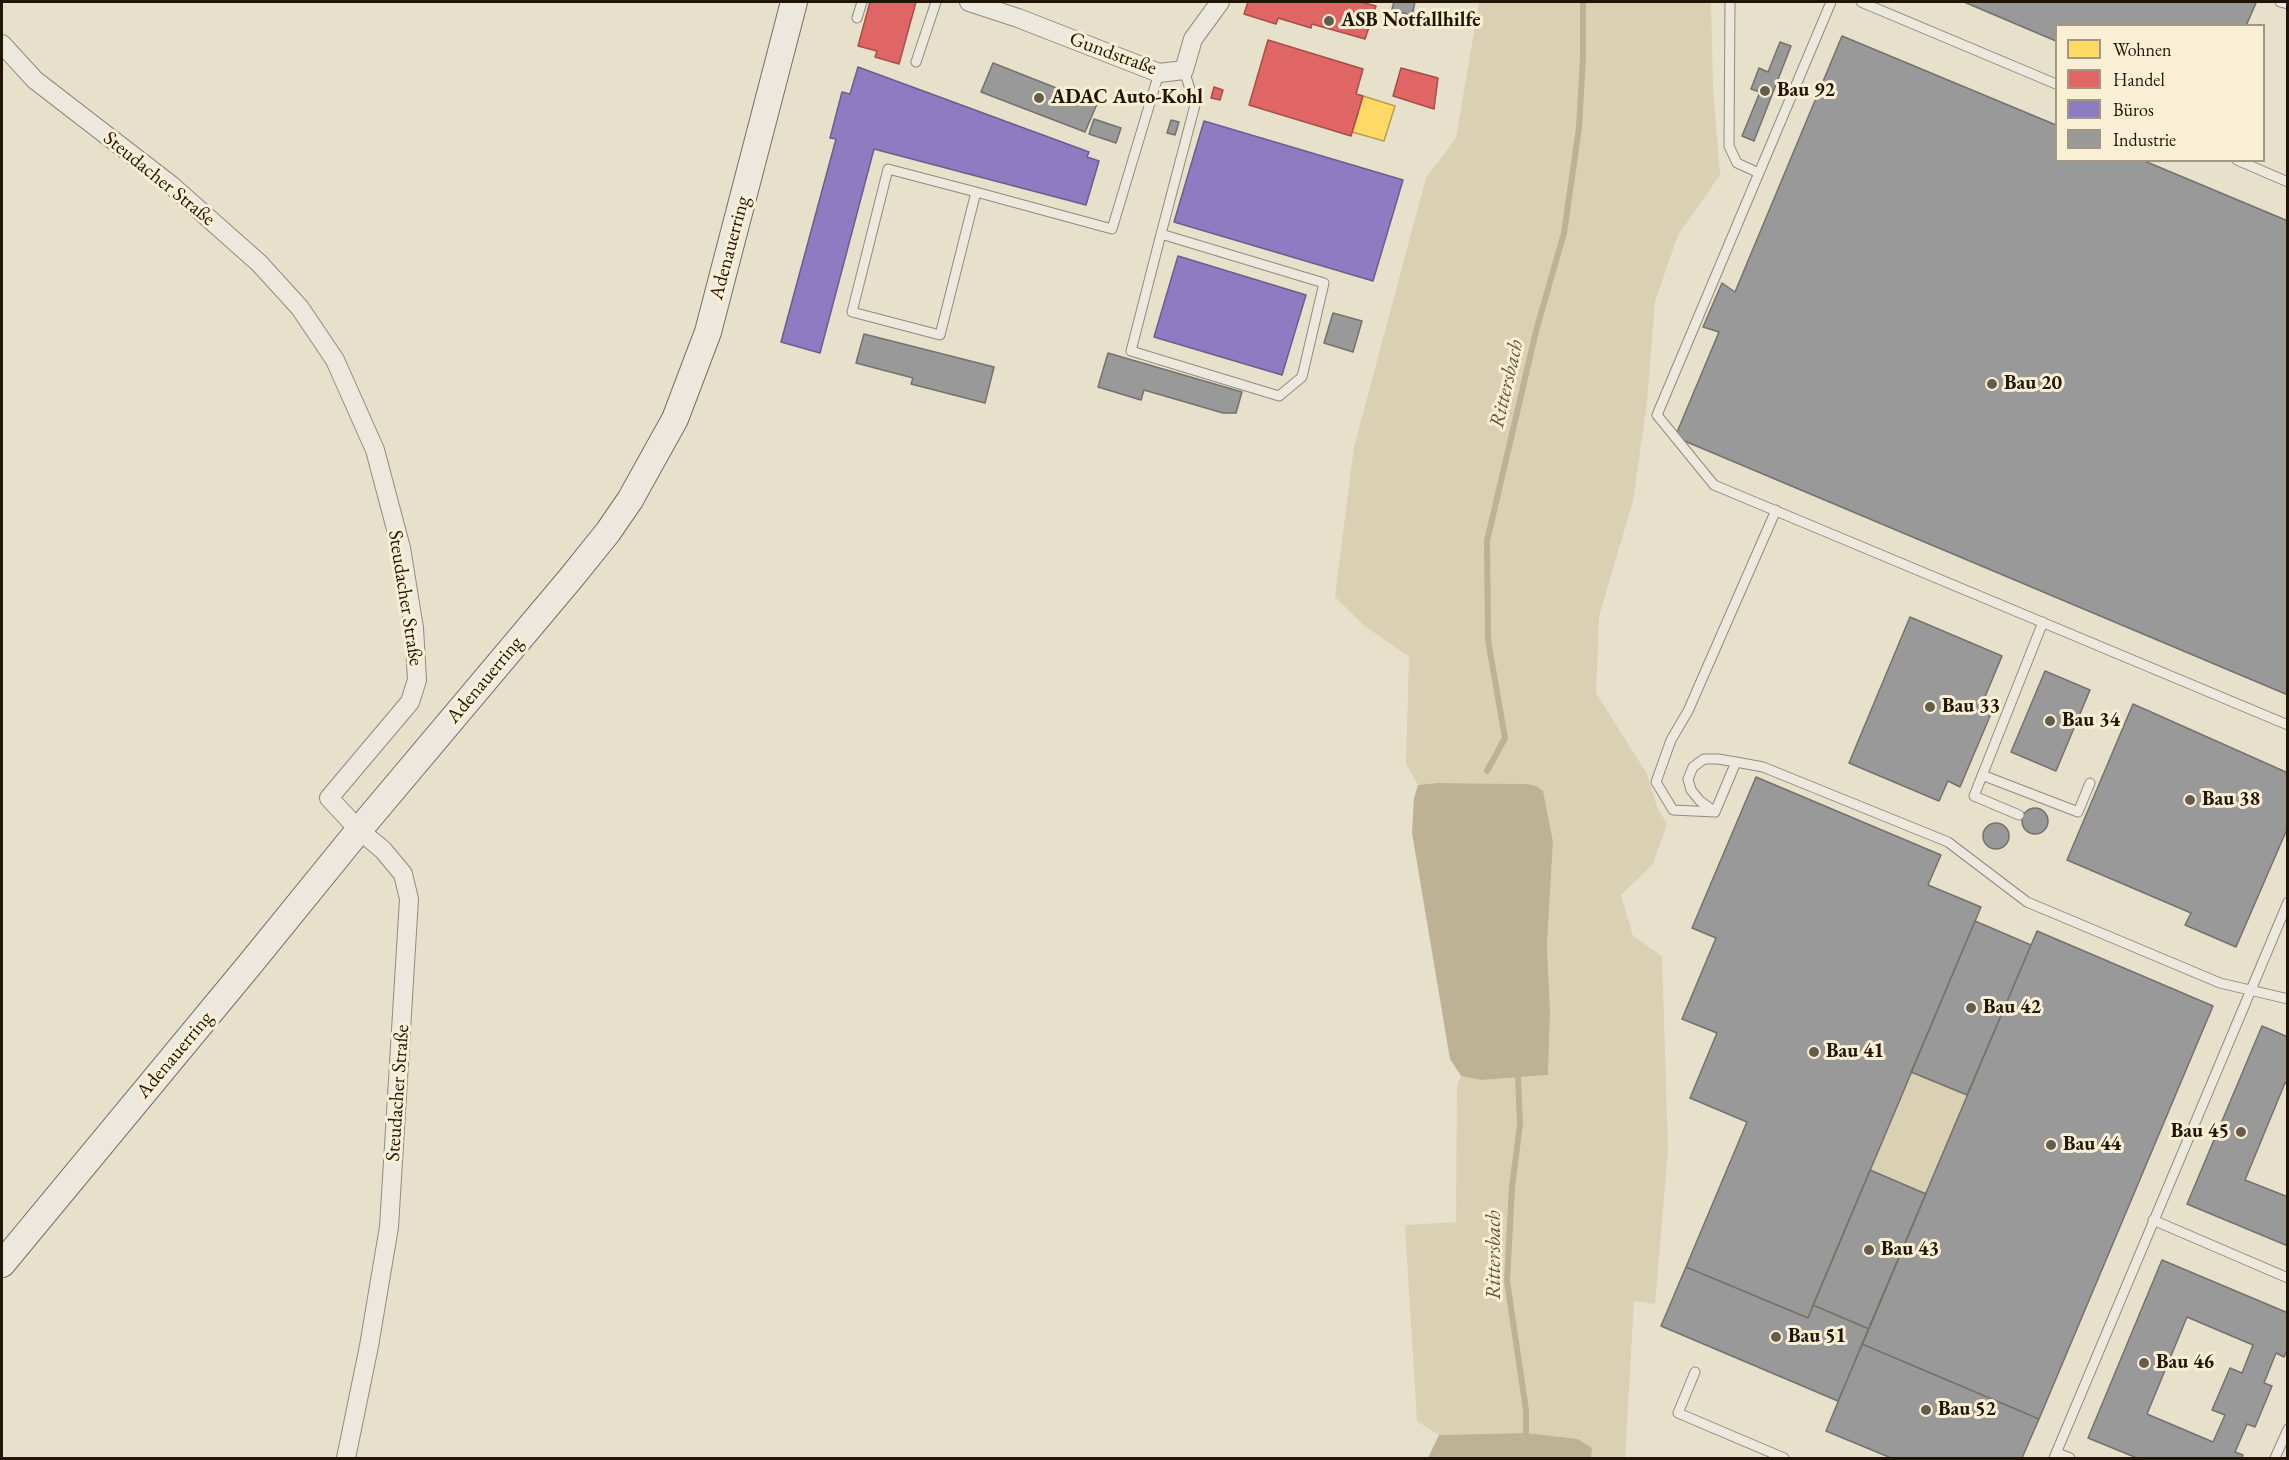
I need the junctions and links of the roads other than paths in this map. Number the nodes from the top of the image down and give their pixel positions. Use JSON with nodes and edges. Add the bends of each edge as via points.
{"nodes":[{"id":1,"x":794,"y":2,"type":"edge"},
{"id":2,"x":862,"y":2,"type":"edge"},
{"id":3,"x":936,"y":2,"type":"edge"},
{"id":4,"x":969,"y":2,"type":"edge"},
{"id":5,"x":1220,"y":2,"type":"edge"},
{"id":6,"x":1730,"y":2,"type":"edge"},
{"id":7,"x":1831,"y":2,"type":"edge"},
{"id":8,"x":1861,"y":2,"type":"edge"},
{"id":9,"x":2280,"y":2,"type":"edge"},
{"id":10,"x":2288,"y":4,"type":"edge"},
{"id":11,"x":857,"y":18,"type":"dead end"},
{"id":12,"x":2,"y":45,"type":"edge"},
{"id":13,"x":916,"y":62,"type":"dead end"},
{"id":14,"x":1184,"y":70,"type":"junction"},
{"id":15,"x":1159,"y":73,"type":"junction"},
{"id":16,"x":2055,"y":84,"type":"edge"},
{"id":17,"x":2243,"y":162,"type":"edge"},
{"id":18,"x":1759,"y":173,"type":"junction"},
{"id":19,"x":2288,"y":182,"type":"edge"},
{"id":20,"x":976,"y":192,"type":"junction"},
{"id":21,"x":1161,"y":234,"type":"junction"},
{"id":22,"x":1776,"y":510,"type":"junction"},
{"id":23,"x":2043,"y":622,"type":"junction"},
{"id":24,"x":2288,"y":725,"type":"edge"},
{"id":25,"x":1736,"y":762,"type":"junction"},
{"id":26,"x":1982,"y":775,"type":"junction"},
{"id":27,"x":2090,"y":783,"type":"dead end"},
{"id":28,"x":1715,"y":812,"type":"junction"},
{"id":29,"x":2019,"y":816,"type":"dead end"},
{"id":30,"x":359,"y":830,"type":"junction"},
{"id":31,"x":2288,"y":902,"type":"edge"},
{"id":32,"x":2251,"y":990,"type":"junction"},
{"id":33,"x":2288,"y":999,"type":"edge"},
{"id":34,"x":2153,"y":1220,"type":"junction"},
{"id":35,"x":2,"y":1264,"type":"edge"},
{"id":36,"x":2288,"y":1278,"type":"edge"},
{"id":37,"x":1695,"y":1372,"type":"dead end"},
{"id":38,"x":2288,"y":1429,"type":"edge"},
{"id":39,"x":2055,"y":1456,"type":"edge"},
{"id":40,"x":346,"y":1458,"type":"edge"},
{"id":41,"x":1784,"y":1458,"type":"edge"},
{"id":42,"x":2070,"y":1458,"type":"edge"},
{"id":43,"x":2275,"y":1458,"type":"edge"}],
"edges":[{"from":1,"to":30,"type":"main road","name":"Adenauerring","via":[[708,332],[675,419],[608,532]]},
{"from":2,"to":11,"type":"lane"},
{"from":3,"to":13,"type":"lane"},
{"from":4,"to":15,"type":"street","name":"Gundstraße"},
{"from":5,"to":14,"type":"street","name":"Gundstraße","via":[[1193,39]]},
{"from":6,"to":18,"type":"lane","via":[[1729,146],[1737,163]]},
{"from":7,"to":18,"type":"lane"},
{"from":8,"to":16,"type":"lane"},
{"from":9,"to":10,"type":"lane"},
{"from":12,"to":30,"type":"street","name":"Steudacher Straße","via":[[34,80],[171,186],[259,263],[300,308],[335,360],[375,450],[401,548],[414,628],[417,680],[410,702],[329,798]]},
{"from":14,"to":15,"type":"street","name":"Gundstraße"},
{"from":14,"to":21,"type":"lane","via":[[1195,105]]},
{"from":15,"to":20,"type":"lane","via":[[1112,229]]},
{"from":17,"to":19,"type":"lane"},
{"from":18,"to":22,"type":"lane","via":[[1657,415],[1714,485]]},
{"from":20,"to":20,"type":"lane","via":[[888,169],[852,312],[940,335]]},
{"from":21,"to":21,"type":"lane","via":[[1324,283],[1302,377],[1279,396],[1131,351]]},
{"from":22,"to":23,"type":"lane"},
{"from":22,"to":28,"type":"lane","via":[[1688,711],[1671,740],[1656,782],[1673,810]]},
{"from":23,"to":24,"type":"lane"},
{"from":23,"to":26,"type":"lane"},
{"from":25,"to":28,"type":"lane"},
{"from":25,"to":28,"type":"lane","via":[[1704,759],[1693,766],[1688,779],[1691,790]]},
{"from":25,"to":32,"type":"lane","via":[[1763,766],[1948,842],[2027,902],[2220,983]]},
{"from":26,"to":27,"type":"lane","via":[[2078,812]]},
{"from":26,"to":29,"type":"lane","via":[[1974,796]]},
{"from":30,"to":35,"type":"main road","name":"Adenauerring"},
{"from":30,"to":40,"type":"street","name":"Steudacher Straße","via":[[403,874],[409,899],[389,1227]]},
{"from":31,"to":32,"type":"lane"},
{"from":32,"to":33,"type":"lane"},
{"from":32,"to":34,"type":"lane"},
{"from":34,"to":36,"type":"lane"},
{"from":34,"to":39,"type":"lane"},
{"from":37,"to":41,"type":"lane","via":[[1678,1413]]},
{"from":38,"to":43,"type":"lane"},
{"from":39,"to":42,"type":"lane"}]}
